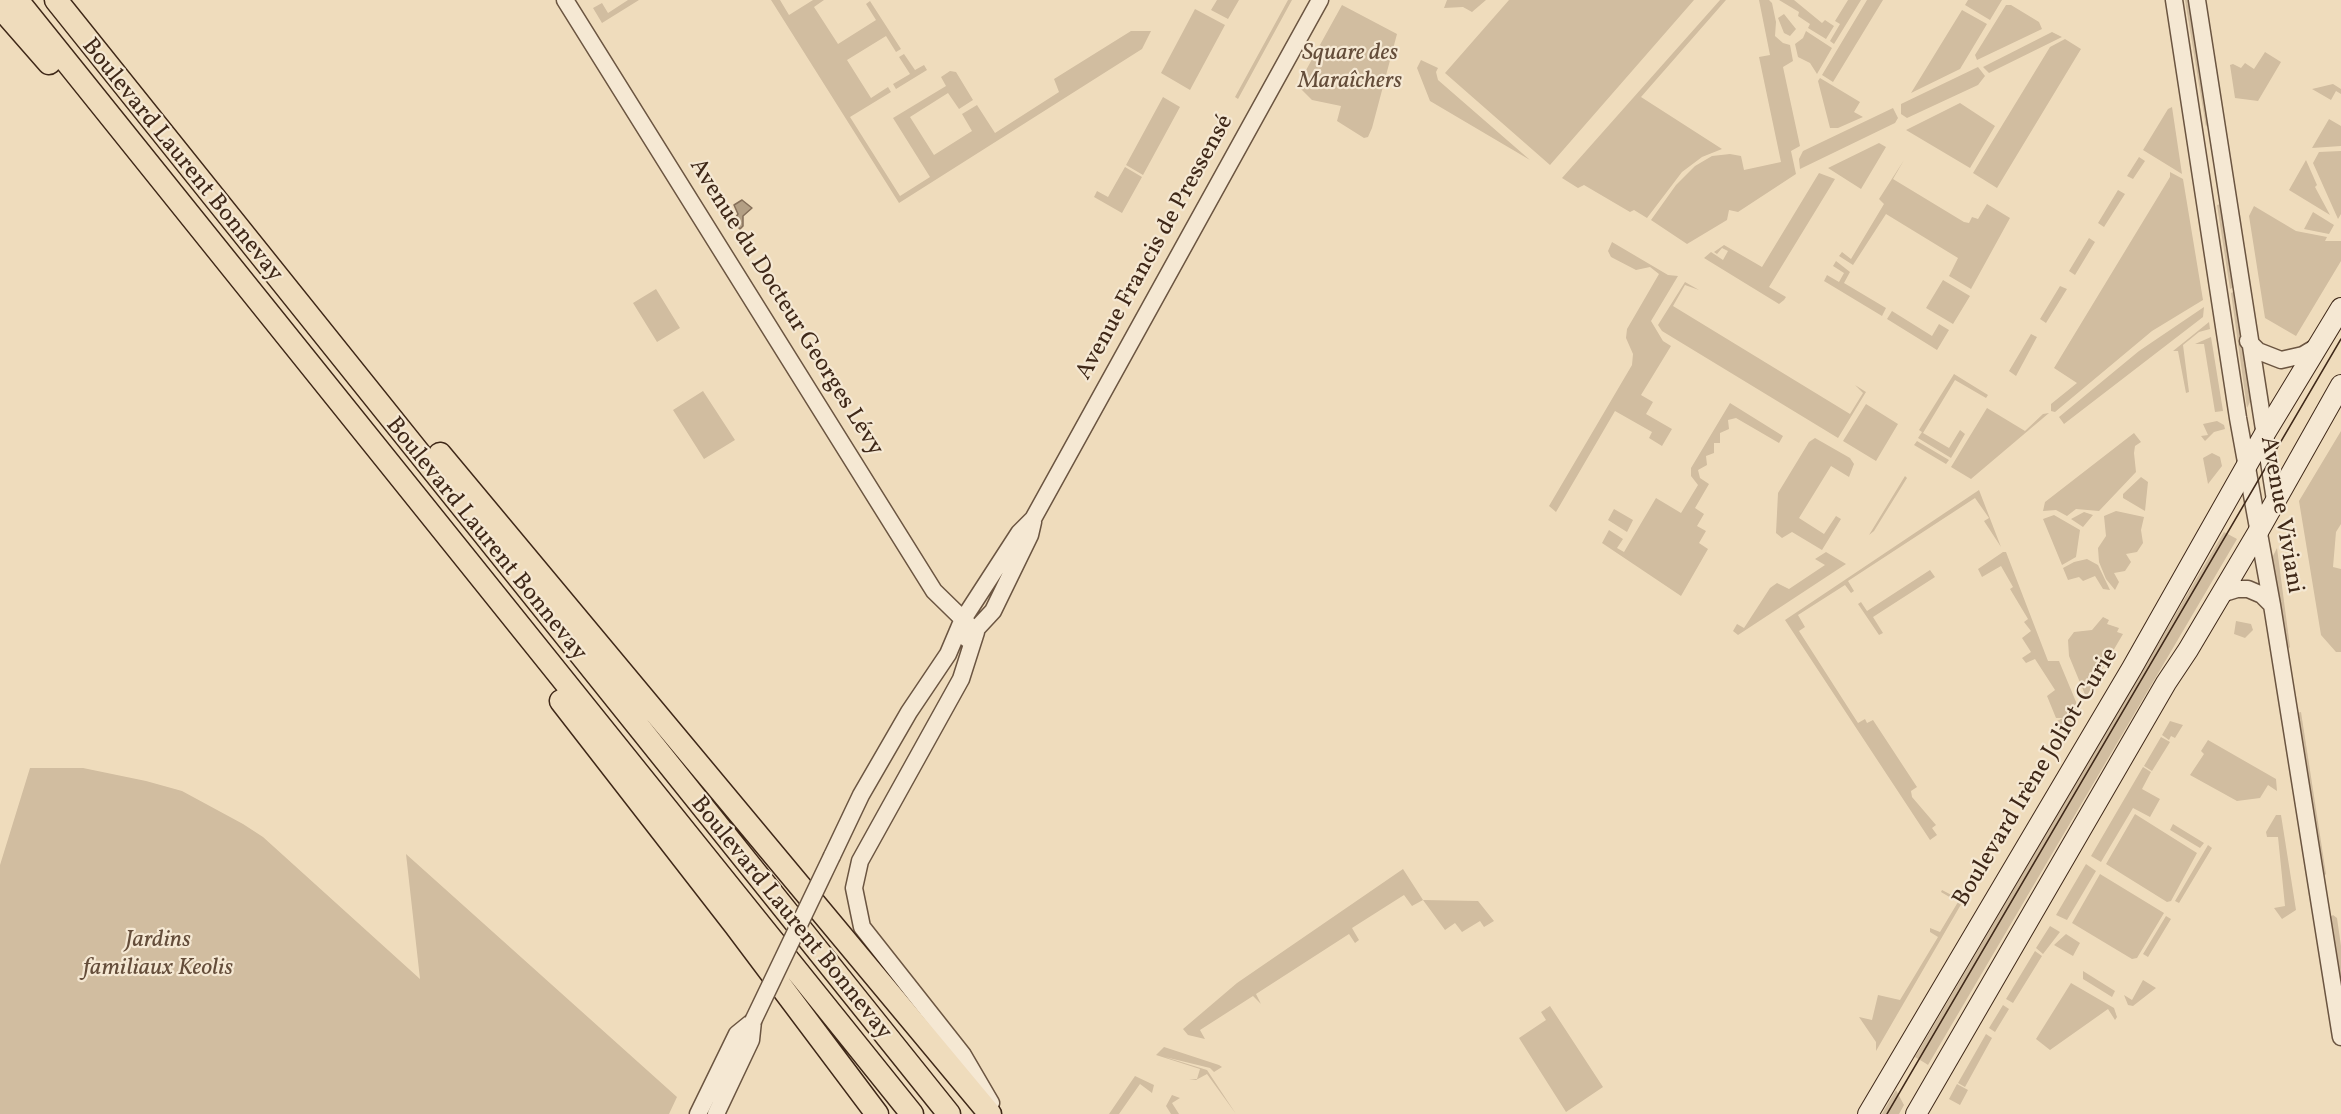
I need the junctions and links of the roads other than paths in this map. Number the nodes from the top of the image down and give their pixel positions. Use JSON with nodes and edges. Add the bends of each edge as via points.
{"nodes":[{"id":1,"x":17,"y":0,"type":"edge"},
{"id":2,"x":56,"y":0,"type":"edge"},
{"id":3,"x":565,"y":0,"type":"edge"},
{"id":4,"x":1320,"y":0,"type":"edge"},
{"id":5,"x":2174,"y":0,"type":"edge"},
{"id":6,"x":2197,"y":0,"type":"edge"},
{"id":7,"x":0,"y":7,"type":"edge"},
{"id":8,"x":115,"y":121,"type":"junction"},
{"id":9,"x":2341,"y":308,"type":"edge"},
{"id":10,"x":2248,"y":341,"type":"junction"},
{"id":11,"x":2319,"y":345,"type":"junction"},
{"id":12,"x":2341,"y":385,"type":"edge"},
{"id":13,"x":368,"y":386,"type":"junction"},
{"id":14,"x":2264,"y":435,"type":"junction"},
{"id":15,"x":2247,"y":467,"type":"junction"},
{"id":16,"x":2275,"y":500,"type":"junction"},
{"id":17,"x":1033,"y":519,"type":"junction"},
{"id":18,"x":2258,"y":532,"type":"junction"},
{"id":19,"x":2222,"y":594,"type":"junction"},
{"id":20,"x":2272,"y":605,"type":"junction"},
{"id":21,"x":962,"y":621,"type":"junction"},
{"id":22,"x":976,"y":632,"type":"junction"},
{"id":23,"x":948,"y":654,"type":"junction"},
{"id":24,"x":543,"y":655,"type":"junction"},
{"id":25,"x":753,"y":1021,"type":"junction"},
{"id":26,"x":2341,"y":1037,"type":"edge"},
{"id":27,"x":698,"y":1114,"type":"edge"},
{"id":28,"x":716,"y":1114,"type":"edge"},
{"id":29,"x":877,"y":1114,"type":"edge"},
{"id":30,"x":912,"y":1114,"type":"edge"},
{"id":31,"x":949,"y":1114,"type":"edge"},
{"id":32,"x":990,"y":1114,"type":"edge"},
{"id":33,"x":997,"y":1114,"type":"edge"},
{"id":34,"x":1868,"y":1114,"type":"edge"},
{"id":35,"x":1916,"y":1114,"type":"edge"}],
"edges":[{"from":1,"to":8,"type":"highway","name":"Boulevard Laurent Bonnevay"},
{"from":2,"to":13,"type":"highway","name":"Boulevard Laurent Bonnevay"},
{"from":3,"to":21,"type":"street","name":"Avenue du Docteur Georges Lévy","via":[[934,591]]},
{"from":4,"to":17,"type":"street","name":"Avenue Francis de Pressensé"},
{"from":5,"to":15,"type":"street","name":"Avenue Viviani"},
{"from":6,"to":10,"type":"street","name":"Avenue Viviani"},
{"from":7,"to":8,"type":"highway","via":[[76,97]]},
{"from":8,"to":24,"type":"highway","name":"Boulevard Laurent Bonnevay"},
{"from":9,"to":11,"type":"main road","name":"Boulevard Irène Joliot-Curie"},
{"from":10,"to":11,"type":"street","via":[[2258,351],[2281,360],[2302,356]]},
{"from":10,"to":14,"type":"street","name":"Avenue Viviani"},
{"from":11,"to":14,"type":"main road","name":"Boulevard Irène Joliot-Curie"},
{"from":12,"to":16,"type":"main road"},
{"from":13,"to":31,"type":"highway","name":"Boulevard Laurent Bonnevay"},
{"from":13,"to":32,"type":"highway","via":[[400,406],[543,573]]},
{"from":14,"to":15,"type":"main road","name":"Boulevard Irène Joliot-Curie"},
{"from":14,"to":16,"type":"street","name":"Avenue Viviani"},
{"from":15,"to":18,"type":"street","name":"Avenue Viviani"},
{"from":15,"to":34,"type":"main road","name":"Boulevard Irène Joliot-Curie"},
{"from":16,"to":18,"type":"main road"},
{"from":17,"to":21,"type":"street","name":"Avenue Francis de Pressensé","via":[[1020,532]]},
{"from":17,"to":22,"type":"street","name":"Avenue Francis de Pressensé","via":[[1009,583]]},
{"from":18,"to":19,"type":"main road"},
{"from":18,"to":20,"type":"street","name":"Avenue Viviani"},
{"from":19,"to":20,"type":"street","via":[[2248,589]]},
{"from":19,"to":35,"type":"main road","via":[[2160,693]]},
{"from":20,"to":26,"type":"street","name":"Avenue Viviani"},
{"from":21,"to":22,"type":"street","name":"Avenue du Docteur Georges Lévy"},
{"from":21,"to":23,"type":"street","name":"Avenue Francis de Pressensé"},
{"from":22,"to":23,"type":"street","name":"Avenue Francis de Pressensé"},
{"from":22,"to":33,"type":"street","via":[[961,679],[860,861],[854,888],[862,927],[963,1055]]},
{"from":23,"to":25,"type":"street","name":"Avenue Francis de Pressensé","bridge":true,"via":[[861,795]]},
{"from":24,"to":29,"type":"highway","via":[[543,678]]},
{"from":24,"to":30,"type":"highway","name":"Boulevard Laurent Bonnevay"},
{"from":25,"to":27,"type":"street","name":"Avenue Francis de Pressensé","via":[[737,1034]]},
{"from":25,"to":28,"type":"street","name":"Avenue Francis de Pressensé","via":[[751,1040]]}]}
